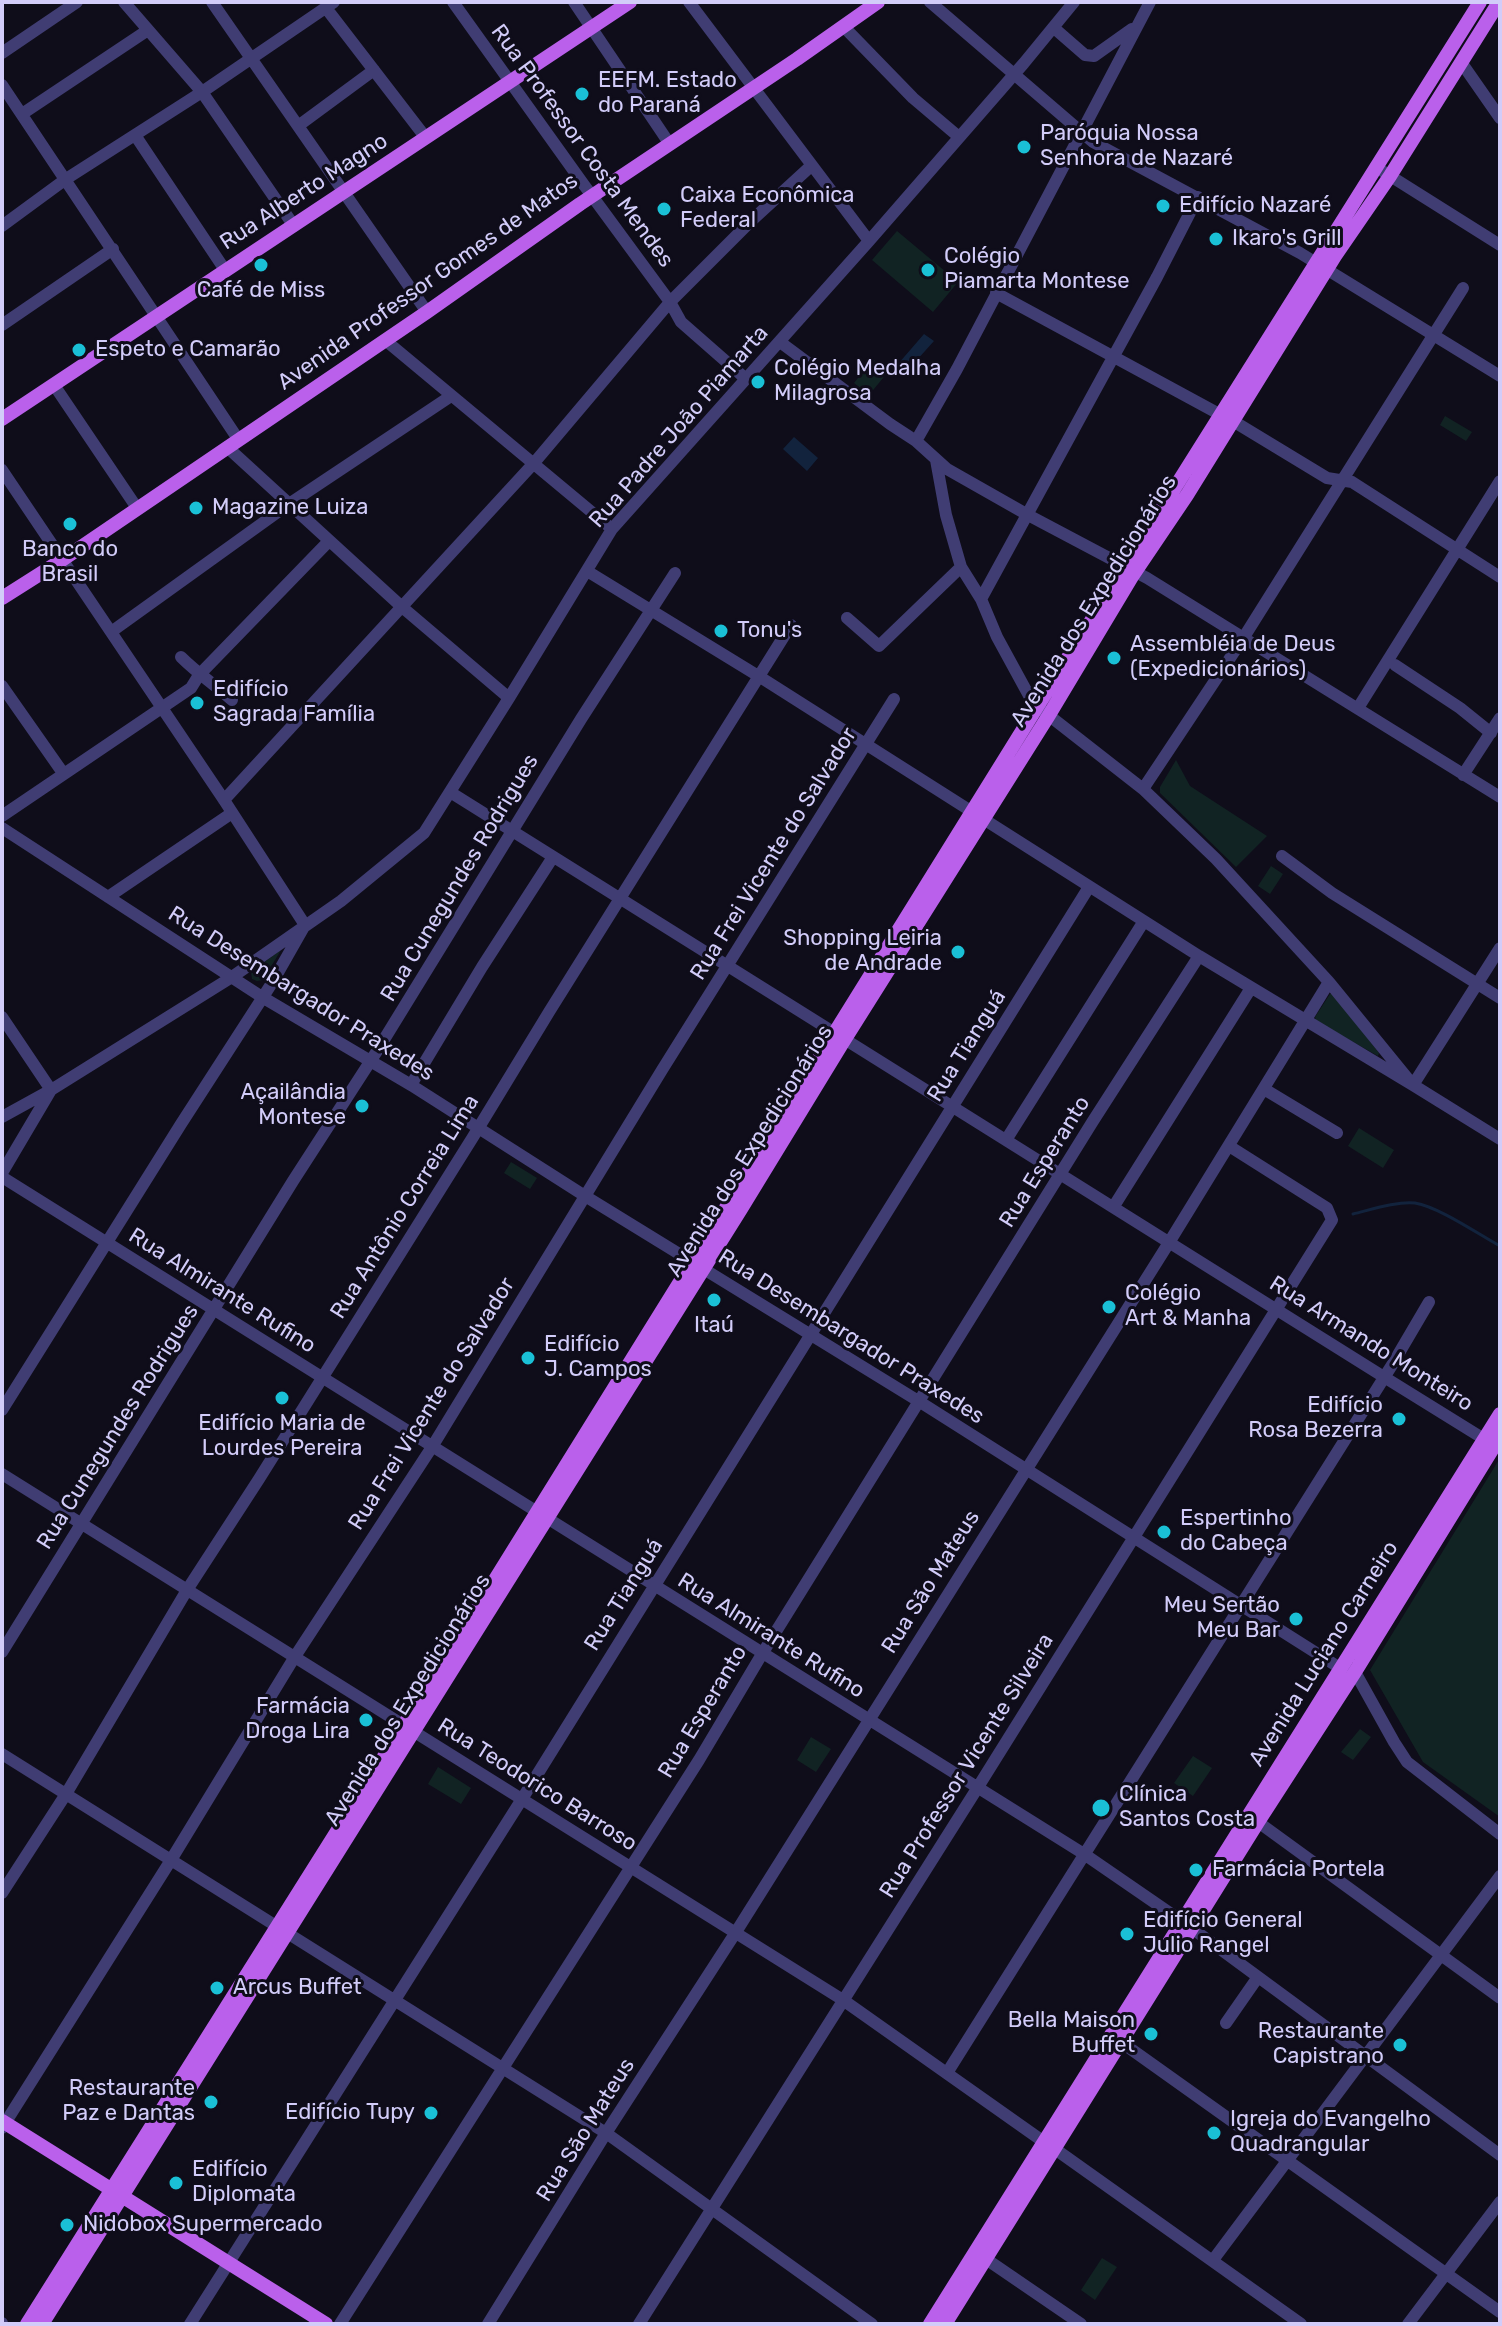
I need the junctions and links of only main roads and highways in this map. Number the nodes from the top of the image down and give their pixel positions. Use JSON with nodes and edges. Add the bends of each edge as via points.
{"nodes":[{"id":1,"x":630,"y":2,"type":"edge"},
{"id":2,"x":878,"y":2,"type":"edge"},
{"id":3,"x":1480,"y":2,"type":"edge"},
{"id":4,"x":1499,"y":2,"type":"edge"},
{"id":5,"x":1321,"y":266,"type":"junction"},
{"id":6,"x":2,"y":419,"type":"edge"},
{"id":7,"x":2,"y":598,"type":"edge"},
{"id":8,"x":1500,"y":1414,"type":"edge"},
{"id":9,"x":1496,"y":1439,"type":"edge"},
{"id":10,"x":1292,"y":1758,"type":"junction"},
{"id":11,"x":1188,"y":1925,"type":"junction"},
{"id":12,"x":3,"y":2124,"type":"edge"},
{"id":13,"x":1050,"y":2145,"type":"junction"},
{"id":14,"x":116,"y":2193,"type":"junction"},
{"id":15,"x":27,"y":2324,"type":"edge"},
{"id":16,"x":42,"y":2324,"type":"edge"},
{"id":17,"x":326,"y":2324,"type":"edge"},
{"id":18,"x":930,"y":2324,"type":"edge"},
{"id":19,"x":945,"y":2324,"type":"edge"}],
"edges":[{"from":1,"to":6,"type":"main road","name":"Rua Alberto Magno"},
{"from":2,"to":7,"type":"main road","name":"Avenida Professor Gomes de Matos"},
{"from":3,"to":5,"type":"main road","name":"Avenida dos Expedicionários"},
{"from":4,"to":5,"type":"main road","name":"Avenida dos Expedicionários","via":[[1390,176]]},
{"from":5,"to":14,"type":"main road","name":"Avenida dos Expedicionários"},
{"from":8,"to":9,"type":"main road","name":"Avenida Luciano Carneiro"},
{"from":9,"to":10,"type":"main road","name":"Avenida Luciano Carneiro"},
{"from":10,"to":11,"type":"main road","name":"Avenida Luciano Carneiro"},
{"from":10,"to":11,"type":"main road","name":"Avenida Luciano Carneiro","via":[[1258,1822]]},
{"from":11,"to":13,"type":"main road","name":"Avenida Luciano Carneiro"},
{"from":11,"to":13,"type":"main road","name":"Avenida Luciano Carneiro","via":[[1121,2042]]},
{"from":12,"to":14,"type":"main road"},
{"from":13,"to":18,"type":"main road","name":"Avenida Luciano Carneiro"},
{"from":13,"to":19,"type":"main road","name":"Avenida Luciano Carneiro"},
{"from":14,"to":15,"type":"main road","name":"Avenida dos Expedicionários"},
{"from":14,"to":16,"type":"main road","name":"Avenida dos Expedicionários"},
{"from":14,"to":17,"type":"main road"}]}
